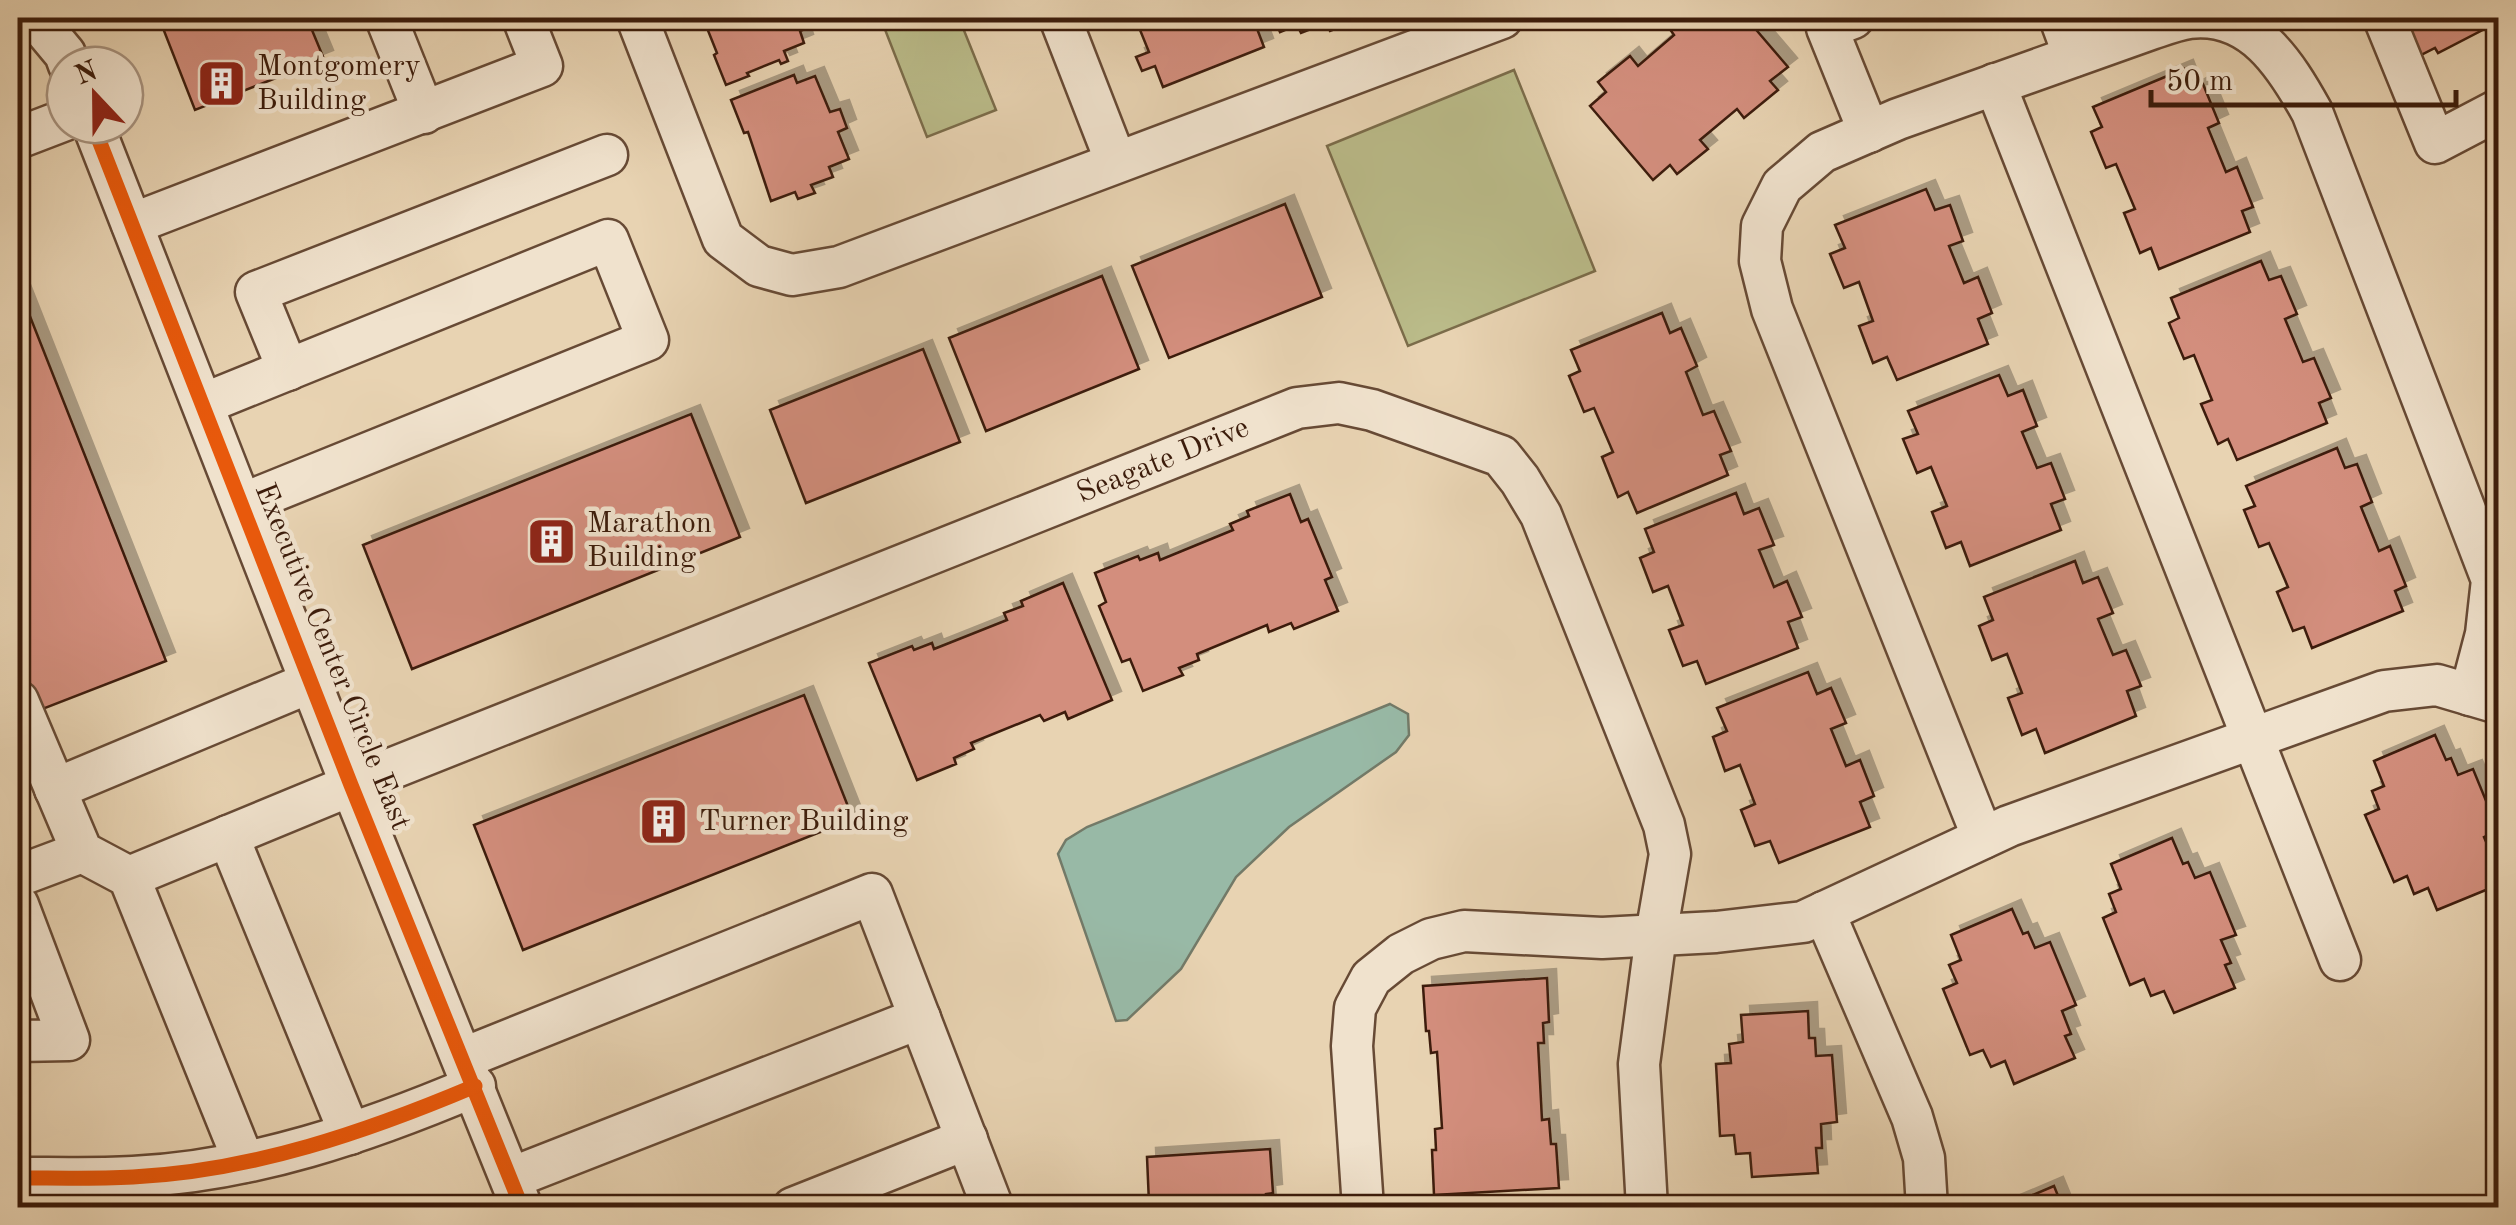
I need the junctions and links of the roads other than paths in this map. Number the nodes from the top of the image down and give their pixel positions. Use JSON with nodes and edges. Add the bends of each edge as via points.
{"nodes":[{"id":1,"x":36,"y":18,"type":"edge"},
{"id":2,"x":386,"y":18,"type":"edge"},
{"id":3,"x":522,"y":18,"type":"edge"},
{"id":4,"x":637,"y":18,"type":"edge"},
{"id":5,"x":1060,"y":18,"type":"edge"},
{"id":6,"x":1502,"y":18,"type":"edge"},
{"id":7,"x":1854,"y":18,"type":"edge"},
{"id":8,"x":2060,"y":18,"type":"edge"},
{"id":9,"x":2384,"y":18,"type":"edge"},
{"id":10,"x":58,"y":45,"type":"edge"},
{"id":11,"x":2074,"y":56,"type":"junction"},
{"id":12,"x":1994,"y":84,"type":"junction"},
{"id":13,"x":2498,"y":110,"type":"edge"},
{"id":14,"x":424,"y":113,"type":"junction"},
{"id":15,"x":45,"y":128,"type":"edge"},
{"id":16,"x":1869,"y":132,"type":"junction"},
{"id":17,"x":18,"y":138,"type":"edge"},
{"id":18,"x":101,"y":145,"type":"edge"},
{"id":19,"x":607,"y":155,"type":"dead end"},
{"id":20,"x":1116,"y":162,"type":"junction"},
{"id":21,"x":132,"y":224,"type":"junction"},
{"id":22,"x":288,"y":370,"type":"junction"},
{"id":23,"x":202,"y":404,"type":"junction"},
{"id":24,"x":242,"y":504,"type":"junction"},
{"id":25,"x":311,"y":682,"type":"junction"},
{"id":26,"x":2484,"y":699,"type":"edge"},
{"id":27,"x":18,"y":700,"type":"edge"},
{"id":28,"x":2254,"y":738,"type":"junction"},
{"id":29,"x":352,"y":785,"type":"junction"},
{"id":30,"x":55,"y":788,"type":"junction"},
{"id":31,"x":228,"y":836,"type":"junction"},
{"id":32,"x":1983,"y":838,"type":"junction"},
{"id":33,"x":82,"y":852,"type":"junction"},
{"id":34,"x":18,"y":876,"type":"edge"},
{"id":35,"x":129,"y":877,"type":"junction"},
{"id":36,"x":18,"y":905,"type":"edge"},
{"id":37,"x":1824,"y":912,"type":"junction"},
{"id":38,"x":1656,"y":935,"type":"junction"},
{"id":39,"x":2340,"y":960,"type":"dead end"},
{"id":40,"x":920,"y":1018,"type":"junction"},
{"id":41,"x":18,"y":1042,"type":"edge"},
{"id":42,"x":469,"y":1072,"type":"junction"},
{"id":43,"x":350,"y":1134,"type":"junction"},
{"id":44,"x":967,"y":1139,"type":"junction"},
{"id":45,"x":244,"y":1162,"type":"junction"},
{"id":46,"x":18,"y":1178,"type":"edge"},
{"id":47,"x":161,"y":1191,"type":"edge"},
{"id":48,"x":516,"y":1193,"type":"edge"},
{"id":49,"x":793,"y":1208,"type":"edge"},
{"id":50,"x":993,"y":1208,"type":"edge"},
{"id":51,"x":1363,"y":1208,"type":"edge"},
{"id":52,"x":1647,"y":1208,"type":"edge"},
{"id":53,"x":1927,"y":1208,"type":"edge"}],
"edges":[{"from":1,"to":10,"type":"street"},
{"from":2,"to":14,"type":"street"},
{"from":3,"to":14,"type":"street","via":[[542,66]]},
{"from":4,"to":20,"type":"street","via":[[722,239],[760,266],[792,275],[839,267]]},
{"from":5,"to":20,"type":"street"},
{"from":6,"to":20,"type":"street"},
{"from":7,"to":16,"type":"street","via":[[1827,28]]},
{"from":8,"to":11,"type":"street"},
{"from":9,"to":13,"type":"street","via":[[2435,143]]},
{"from":11,"to":12,"type":"street"},
{"from":11,"to":26,"type":"street","via":[[2190,18],[2230,21],[2263,41],[2292,75],[2492,580]]},
{"from":12,"to":16,"type":"street"},
{"from":12,"to":28,"type":"street"},
{"from":14,"to":21,"type":"street"},
{"from":15,"to":17,"type":"street"},
{"from":16,"to":32,"type":"street","via":[[1822,152],[1782,186],[1762,226],[1760,261],[1772,308]]},
{"from":18,"to":21,"type":"street","name":"Executive Center Circle East"},
{"from":19,"to":22,"type":"street","via":[[256,292]]},
{"from":21,"to":23,"type":"street","name":"Executive Center Circle East"},
{"from":22,"to":23,"type":"street"},
{"from":22,"to":24,"type":"street","via":[[608,240],[648,340]]},
{"from":23,"to":24,"type":"street","name":"Executive Center Circle East"},
{"from":24,"to":25,"type":"street","name":"Executive Center Circle East"},
{"from":25,"to":29,"type":"street","name":"Executive Center Circle East"},
{"from":25,"to":30,"type":"street"},
{"from":26,"to":28,"type":"street","via":[[2437,685],[2384,691]]},
{"from":27,"to":30,"type":"street"},
{"from":28,"to":32,"type":"street"},
{"from":28,"to":39,"type":"street"},
{"from":29,"to":31,"type":"street","name":"Seagate Drive"},
{"from":29,"to":38,"type":"street","name":"Seagate Drive","via":[[1297,408],[1339,403],[1501,456],[1527,492],[1664,825],[1670,854]]},
{"from":29,"to":42,"type":"street","name":"Executive Center Circle East"},
{"from":30,"to":33,"type":"street"},
{"from":31,"to":35,"type":"street","name":"Seagate Drive"},
{"from":31,"to":43,"type":"street"},
{"from":32,"to":37,"type":"street"},
{"from":33,"to":34,"type":"street"},
{"from":33,"to":35,"type":"street"},
{"from":35,"to":45,"type":"street"},
{"from":36,"to":41,"type":"street","via":[[69,1040]]},
{"from":37,"to":38,"type":"street","via":[[1803,922]]},
{"from":37,"to":53,"type":"street","via":[[1912,1118],[1924,1158]]},
{"from":38,"to":51,"type":"street","via":[[1464,930],[1431,938],[1371,978],[1354,1008],[1352,1046]]},
{"from":38,"to":52,"type":"street","name":"Seagate Drive","via":[[1639,1064]]},
{"from":40,"to":42,"type":"street","via":[[872,894]]},
{"from":40,"to":44,"type":"street"},
{"from":40,"to":48,"type":"street"},
{"from":42,"to":43,"type":"street","via":[[402,1117]]},
{"from":42,"to":48,"type":"street","name":"Executive Center Circle East"},
{"from":43,"to":45,"type":"street"},
{"from":44,"to":49,"type":"street"},
{"from":44,"to":50,"type":"street"},
{"from":45,"to":47,"type":"street"},
{"from":46,"to":47,"type":"street","via":[[135,1177]]}]}
